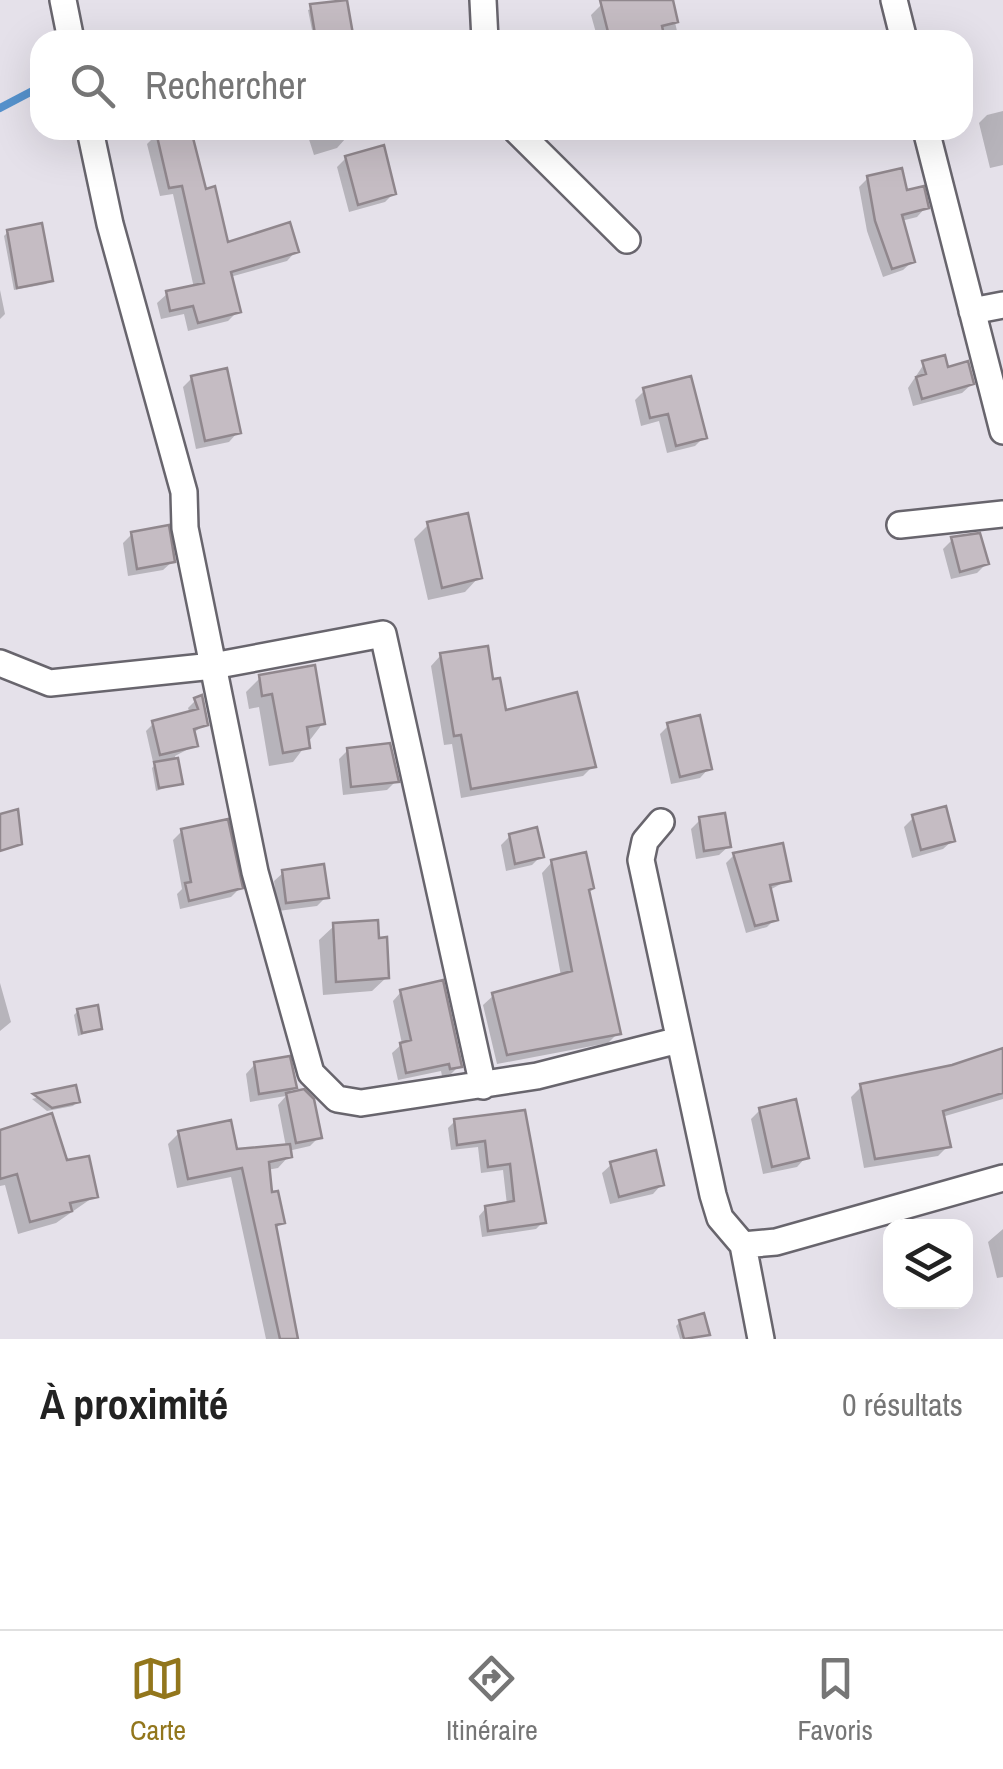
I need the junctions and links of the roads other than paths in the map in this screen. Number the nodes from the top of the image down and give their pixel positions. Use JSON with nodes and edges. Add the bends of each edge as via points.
{"nodes":[{"id":1,"x":64,"y":0,"type":"edge"},
{"id":2,"x":483,"y":0,"type":"edge"},
{"id":3,"x":894,"y":0,"type":"edge"},
{"id":4,"x":70,"y":30,"type":"edge"},
{"id":5,"x":484,"y":30,"type":"edge"},
{"id":6,"x":902,"y":30,"type":"edge"},
{"id":7,"x":92,"y":140,"type":"edge"},
{"id":8,"x":526,"y":140,"type":"edge"},
{"id":9,"x":929,"y":140,"type":"edge"},
{"id":10,"x":628,"y":240,"type":"dead end"},
{"id":11,"x":1003,"y":305,"type":"edge"},
{"id":12,"x":972,"y":311,"type":"junction"},
{"id":13,"x":1003,"y":431,"type":"edge"},
{"id":14,"x":1003,"y":514,"type":"edge"},
{"id":15,"x":900,"y":524,"type":"dead end"},
{"id":16,"x":0,"y":663,"type":"edge"},
{"id":17,"x":213,"y":666,"type":"junction"},
{"id":18,"x":661,"y":822,"type":"dead end"},
{"id":19,"x":679,"y":1040,"type":"junction"},
{"id":20,"x":483,"y":1086,"type":"junction"},
{"id":21,"x":1003,"y":1178,"type":"edge"},
{"id":22,"x":743,"y":1245,"type":"junction"},
{"id":23,"x":761,"y":1339,"type":"edge"}],
"edges":[{"from":1,"to":4,"type":"street"},
{"from":2,"to":5,"type":"street"},
{"from":3,"to":6,"type":"street"},
{"from":7,"to":17,"type":"street","via":[[184,492]]},
{"from":8,"to":10,"type":"street"},
{"from":9,"to":12,"type":"street"},
{"from":11,"to":12,"type":"street"},
{"from":12,"to":13,"type":"street"},
{"from":14,"to":15,"type":"street"},
{"from":16,"to":17,"type":"street","via":[[50,683]]},
{"from":17,"to":20,"type":"street","via":[[259,887],[311,1072],[338,1099],[361,1102]]},
{"from":17,"to":20,"type":"street","via":[[383,634]]},
{"from":18,"to":19,"type":"street","via":[[645,841],[641,860]]},
{"from":19,"to":20,"type":"street"},
{"from":19,"to":22,"type":"street","via":[[716,1207]]},
{"from":21,"to":22,"type":"street","via":[[776,1242]]},
{"from":22,"to":23,"type":"street"}]}
